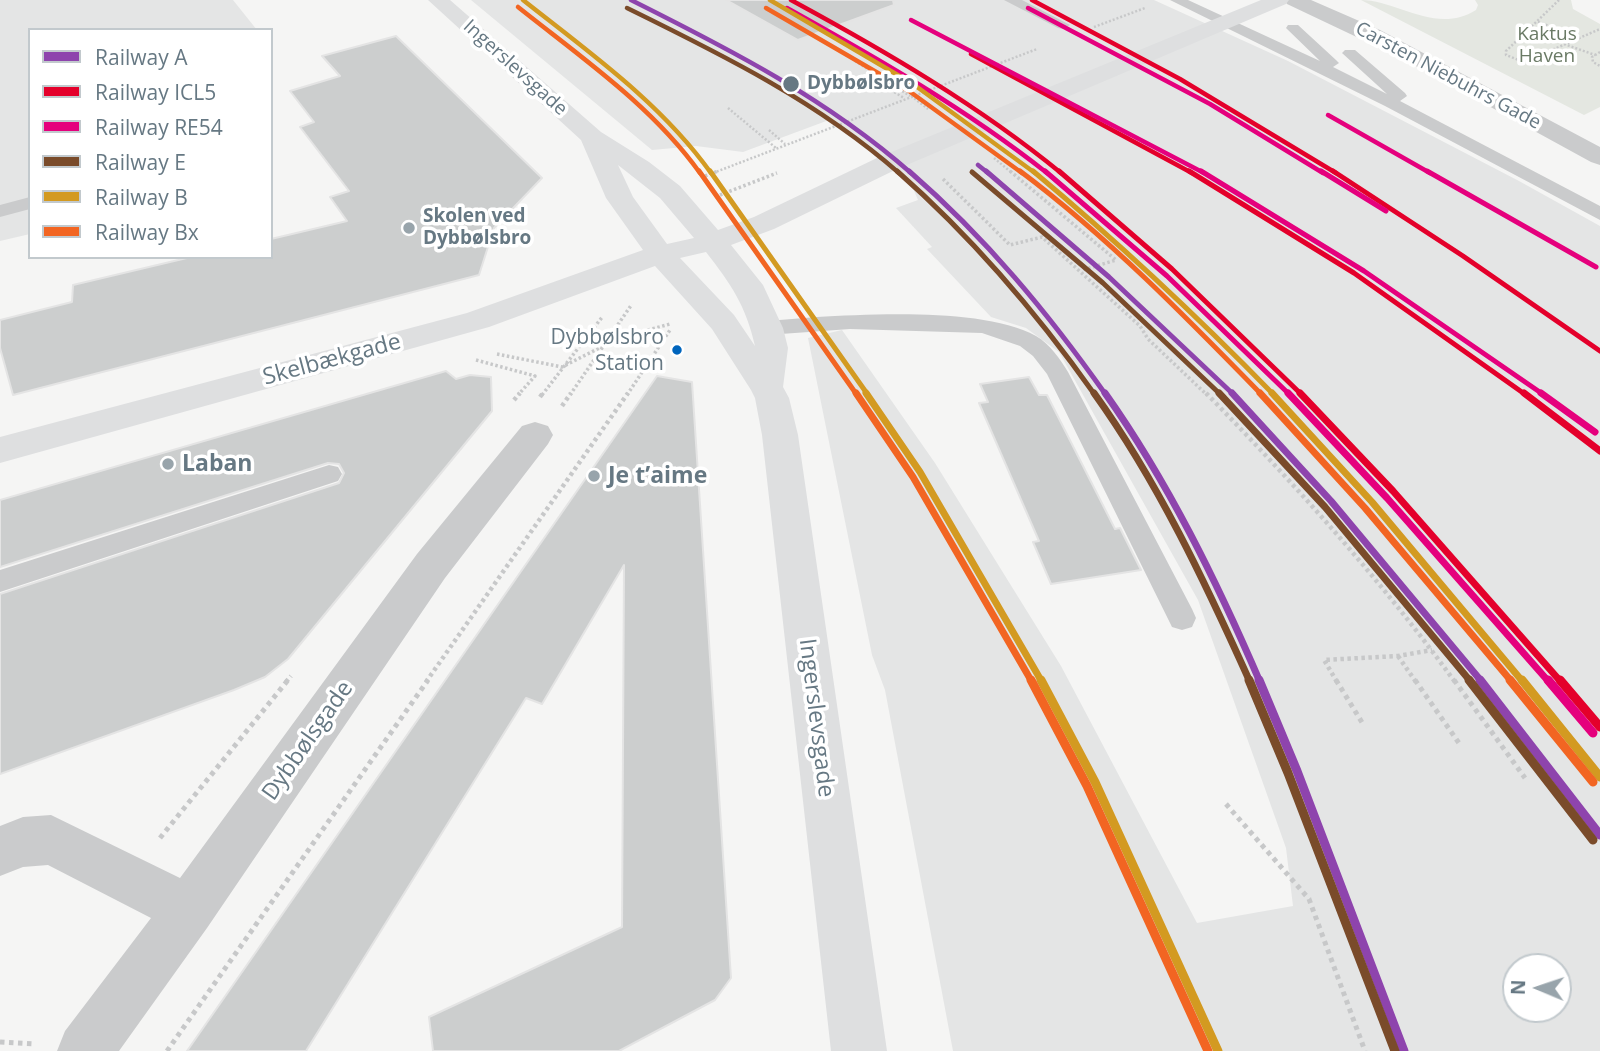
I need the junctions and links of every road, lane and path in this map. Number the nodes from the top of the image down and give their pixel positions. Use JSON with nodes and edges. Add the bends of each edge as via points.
{"nodes":[{"id":1,"x":438,"y":0,"type":"edge"},
{"id":2,"x":1011,"y":0,"type":"edge"},
{"id":3,"x":1177,"y":0,"type":"edge"},
{"id":4,"x":1279,"y":0,"type":"edge"},
{"id":5,"x":1294,"y":0,"type":"edge"},
{"id":6,"x":1558,"y":0,"type":"edge"},
{"id":7,"x":1152,"y":5,"type":"dead end"},
{"id":8,"x":1538,"y":22,"type":"junction"},
{"id":9,"x":1063,"y":25,"type":"dead end"},
{"id":10,"x":1293,"y":28,"type":"dead end"},
{"id":11,"x":1600,"y":29,"type":"edge"},
{"id":12,"x":1087,"y":30,"type":"dead end"},
{"id":13,"x":1578,"y":37,"type":"junction"},
{"id":14,"x":1564,"y":44,"type":"junction"},
{"id":15,"x":1048,"y":45,"type":"dead end"},
{"id":16,"x":1600,"y":51,"type":"edge"},
{"id":17,"x":1350,"y":53,"type":"dead end"},
{"id":18,"x":1595,"y":55,"type":"junction"},
{"id":19,"x":855,"y":61,"type":"dead end"},
{"id":20,"x":1600,"y":66,"type":"edge"},
{"id":21,"x":1356,"y":85,"type":"junction"},
{"id":22,"x":884,"y":86,"type":"dead end"},
{"id":23,"x":908,"y":88,"type":"dead end"},
{"id":24,"x":911,"y":97,"type":"junction"},
{"id":25,"x":905,"y":99,"type":"junction"},
{"id":26,"x":728,"y":108,"type":"dead end"},
{"id":27,"x":936,"y":115,"type":"dead end"},
{"id":28,"x":1430,"y":122,"type":"junction"},
{"id":29,"x":769,"y":130,"type":"dead end"},
{"id":30,"x":592,"y":137,"type":"junction"},
{"id":31,"x":786,"y":144,"type":"junction"},
{"id":32,"x":1476,"y":146,"type":"junction"},
{"id":33,"x":776,"y":148,"type":"junction"},
{"id":34,"x":991,"y":155,"type":"dead end"},
{"id":35,"x":1600,"y":157,"type":"edge"},
{"id":36,"x":694,"y":175,"type":"dead end"},
{"id":37,"x":936,"y":176,"type":"dead end"},
{"id":38,"x":1600,"y":196,"type":"edge"},
{"id":39,"x":28,"y":204,"type":"edge"},
{"id":40,"x":0,"y":211,"type":"edge"},
{"id":41,"x":1600,"y":214,"type":"edge"},
{"id":42,"x":708,"y":236,"type":"junction"},
{"id":43,"x":660,"y":254,"type":"junction"},
{"id":44,"x":1082,"y":271,"type":"junction"},
{"id":45,"x":601,"y":318,"type":"dead end"},
{"id":46,"x":620,"y":324,"type":"dead end"},
{"id":47,"x":767,"y":328,"type":"junction"},
{"id":48,"x":670,"y":331,"type":"dead end"},
{"id":49,"x":471,"y":359,"type":"dead end"},
{"id":50,"x":766,"y":387,"type":"junction"},
{"id":51,"x":524,"y":418,"type":"junction"},
{"id":52,"x":0,"y":450,"type":"edge"},
{"id":53,"x":329,"y":474,"type":"dead end"},
{"id":54,"x":0,"y":581,"type":"edge"},
{"id":55,"x":1182,"y":618,"type":"dead end"},
{"id":56,"x":1432,"y":650,"type":"junction"},
{"id":57,"x":1398,"y":656,"type":"junction"},
{"id":58,"x":292,"y":674,"type":"dead end"},
{"id":59,"x":1363,"y":724,"type":"dead end"},
{"id":60,"x":1461,"y":746,"type":"dead end"},
{"id":61,"x":1525,"y":778,"type":"dead end"},
{"id":62,"x":1226,"y":804,"type":"dead end"},
{"id":63,"x":0,"y":851,"type":"edge"},
{"id":64,"x":127,"y":878,"type":"junction"},
{"id":65,"x":189,"y":909,"type":"junction"},
{"id":66,"x":85,"y":1051,"type":"edge"},
{"id":67,"x":167,"y":1051,"type":"edge"},
{"id":68,"x":859,"y":1051,"type":"edge"},
{"id":69,"x":1365,"y":1051,"type":"edge"}],
"edges":[{"from":1,"to":30,"type":"street","name":"Ingerslevsgade"},
{"from":2,"to":9,"type":"lane"},
{"from":3,"to":21,"type":"lane"},
{"from":4,"to":42,"type":"street","via":[[886,164],[764,223]]},
{"from":5,"to":35,"type":"street","name":"Carsten Niebuhrs Gade","via":[[1436,67]]},
{"from":6,"to":8,"type":"path"},
{"from":7,"to":12,"type":"path"},
{"from":8,"to":13,"type":"path"},
{"from":8,"to":14,"type":"path","via":[[1506,55],[1529,60]]},
{"from":10,"to":21,"type":"lane"},
{"from":11,"to":13,"type":"path"},
{"from":13,"to":14,"type":"path"},
{"from":14,"to":18,"type":"path"},
{"from":15,"to":24,"type":"path"},
{"from":16,"to":18,"type":"path"},
{"from":17,"to":28,"type":"lane"},
{"from":18,"to":20,"type":"path","via":[[1593,62]]},
{"from":19,"to":24,"type":"path"},
{"from":21,"to":28,"type":"lane"},
{"from":22,"to":25,"type":"path"},
{"from":23,"to":27,"type":"path"},
{"from":24,"to":25,"type":"path"},
{"from":25,"to":31,"type":"path"},
{"from":26,"to":33,"type":"path"},
{"from":28,"to":32,"type":"lane"},
{"from":29,"to":31,"type":"path"},
{"from":30,"to":42,"type":"street","name":"Ingerslevsgade","via":[[670,192]]},
{"from":30,"to":43,"type":"street","name":"Ingerslevsgade","via":[[620,198]]},
{"from":31,"to":33,"type":"path"},
{"from":32,"to":38,"type":"lane","via":[[1522,155]]},
{"from":32,"to":41,"type":"lane"},
{"from":33,"to":36,"type":"path","via":[[706,176]]},
{"from":34,"to":44,"type":"path","via":[[1116,260]]},
{"from":37,"to":44,"type":"path","via":[[947,180],[1010,245],[1042,237]]},
{"from":39,"to":40,"type":"lane"},
{"from":42,"to":43,"type":"street"},
{"from":42,"to":47,"type":"street","name":"Ingerslevsgade","via":[[748,285]]},
{"from":43,"to":50,"type":"street","name":"Ingerslevsgade","via":[[723,322]]},
{"from":43,"to":52,"type":"street","name":"Skelbækgade","via":[[478,320]]},
{"from":44,"to":56,"type":"path","via":[[1275,464]]},
{"from":45,"to":51,"type":"path"},
{"from":46,"to":51,"type":"path","via":[[555,416]]},
{"from":47,"to":50,"type":"street","name":"Ingerslevsgade","via":[[772,348]]},
{"from":47,"to":55,"type":"lane","via":[[858,322],[973,325],[1030,342],[1057,372]]},
{"from":48,"to":67,"type":"path"},
{"from":49,"to":51,"type":"path","via":[[535,376]]},
{"from":50,"to":68,"type":"street","name":"Ingerslevsgade","via":[[780,435]]},
{"from":51,"to":65,"type":"street","name":"Dybbølsgade","via":[[431,566]]},
{"from":53,"to":54,"type":"lane"},
{"from":56,"to":57,"type":"path"},
{"from":56,"to":61,"type":"path"},
{"from":57,"to":59,"type":"path","via":[[1324,660]]},
{"from":57,"to":60,"type":"path"},
{"from":58,"to":64,"type":"path"},
{"from":62,"to":69,"type":"path","via":[[1309,899]]},
{"from":63,"to":64,"type":"street","via":[[23,842],[51,840]]},
{"from":64,"to":65,"type":"street"},
{"from":65,"to":66,"type":"street","name":"Dybbølsgade"}]}
